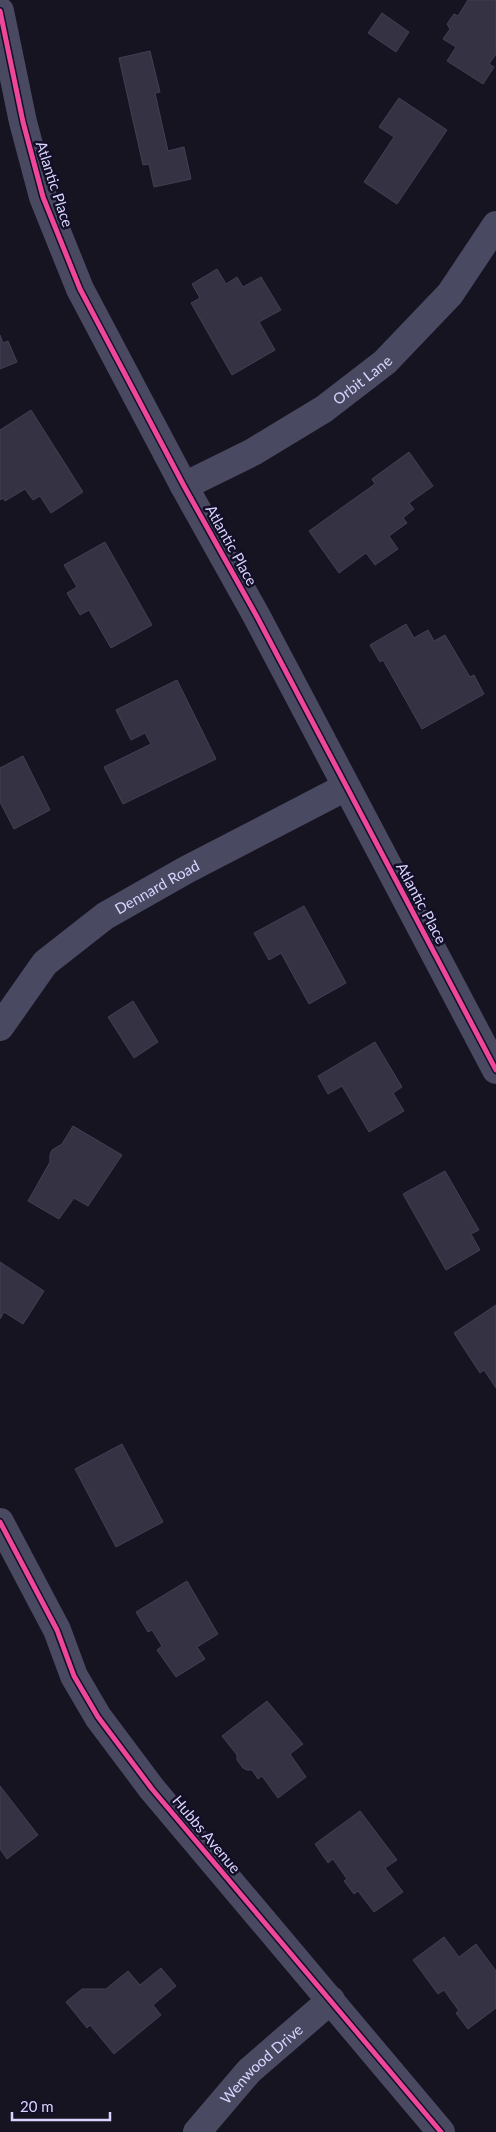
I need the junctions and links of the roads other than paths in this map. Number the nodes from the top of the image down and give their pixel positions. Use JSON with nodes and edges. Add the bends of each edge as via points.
{"nodes":[{"id":1,"x":0,"y":11,"type":"edge"},
{"id":2,"x":496,"y":225,"type":"edge"},
{"id":3,"x":184,"y":486,"type":"junction"},
{"id":4,"x":346,"y":787,"type":"junction"},
{"id":5,"x":0,"y":1027,"type":"edge"},
{"id":6,"x":494,"y":1063,"type":"edge"},
{"id":7,"x":0,"y":1522,"type":"edge"},
{"id":8,"x":331,"y":2000,"type":"junction"},
{"id":9,"x":197,"y":2132,"type":"edge"},
{"id":10,"x":441,"y":2132,"type":"edge"}],
"edges":[{"from":1,"to":3,"type":"street","name":"Atlantic Place","via":[[23,122],[43,197],[80,289]]},
{"from":2,"to":3,"type":"street","name":"Orbit Lane","via":[[450,294],[385,362],[324,409],[253,452]]},
{"from":3,"to":4,"type":"street","name":"Atlantic Place"},
{"from":4,"to":5,"type":"street","name":"Dennard Road","via":[[105,916],[45,963]]},
{"from":4,"to":6,"type":"street","name":"Atlantic Place"},
{"from":7,"to":8,"type":"street","name":"Hubbs Avenue","via":[[58,1630],[74,1676],[98,1717],[152,1789]]},
{"from":8,"to":9,"type":"street","name":"Wenwood Drive","via":[[249,2071]]},
{"from":8,"to":10,"type":"street","name":"Hubbs Avenue"}]}
